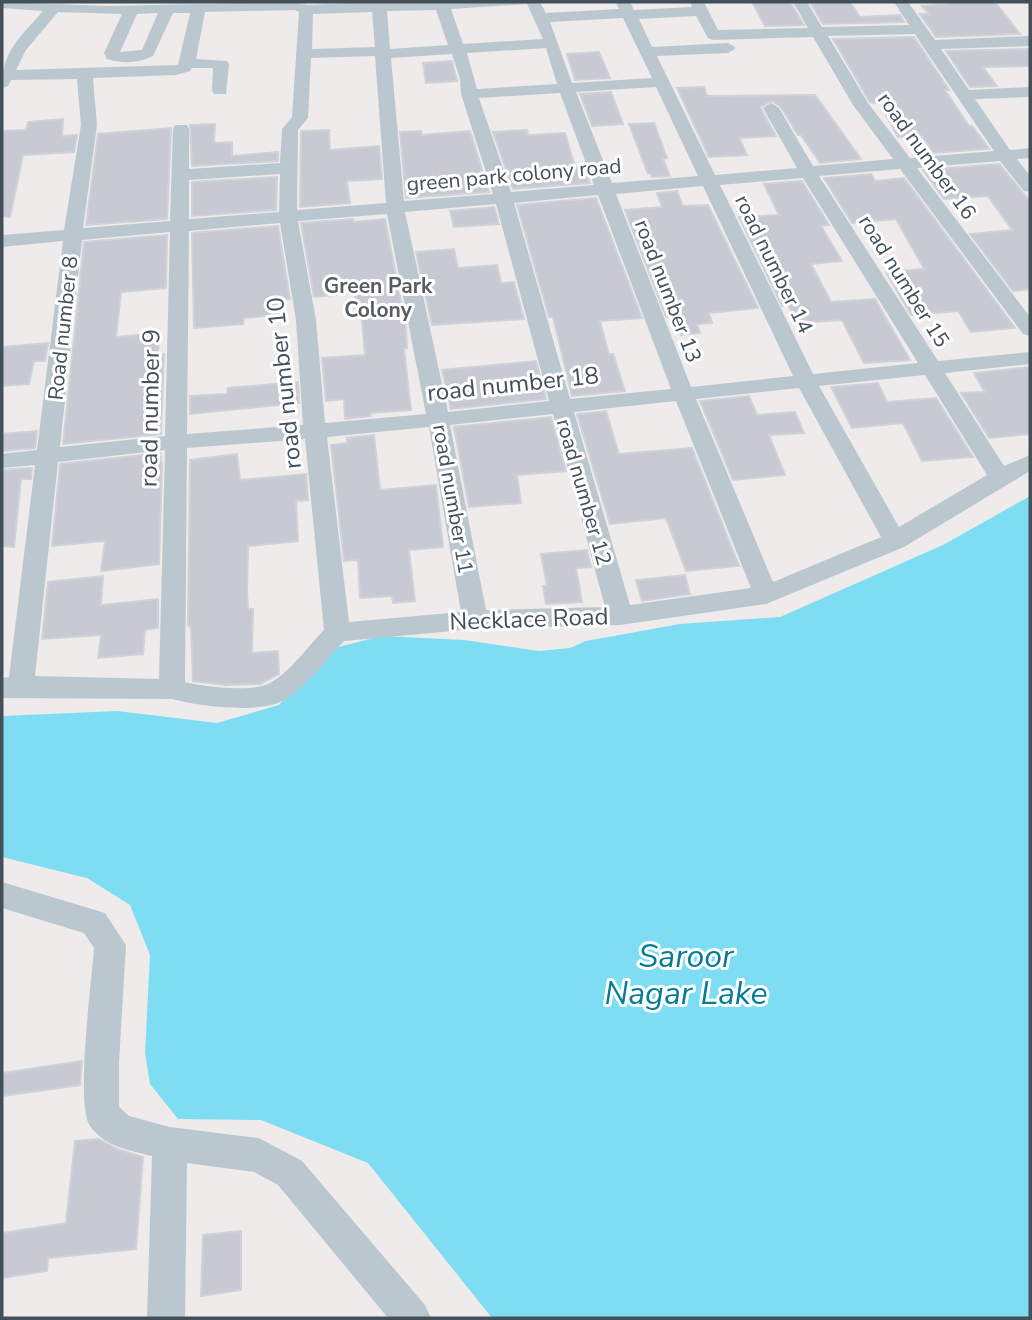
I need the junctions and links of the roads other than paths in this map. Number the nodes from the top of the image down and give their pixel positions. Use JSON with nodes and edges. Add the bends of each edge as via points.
{"nodes":[{"id":1,"x":521,"y":2,"type":"edge"},
{"id":2,"x":670,"y":2,"type":"edge"},
{"id":3,"x":800,"y":2,"type":"edge"},
{"id":4,"x":901,"y":2,"type":"edge"},
{"id":5,"x":5,"y":3,"type":"edge"},
{"id":6,"x":53,"y":8,"type":"junction"},
{"id":7,"x":132,"y":9,"type":"junction"},
{"id":8,"x":167,"y":9,"type":"junction"},
{"id":9,"x":197,"y":12,"type":"junction"},
{"id":10,"x":306,"y":12,"type":"junction"},
{"id":11,"x":704,"y":18,"type":"edge"},
{"id":12,"x":919,"y":29,"type":"junction"},
{"id":13,"x":817,"y":32,"type":"junction"},
{"id":14,"x":385,"y":33,"type":"junction"},
{"id":15,"x":638,"y":33,"type":"edge"},
{"id":16,"x":1030,"y":41,"type":"edge"},
{"id":17,"x":930,"y":45,"type":"junction"},
{"id":18,"x":19,"y":49,"type":"junction"},
{"id":19,"x":2,"y":50,"type":"edge"},
{"id":20,"x":461,"y":51,"type":"junction"},
{"id":21,"x":305,"y":54,"type":"junction"},
{"id":22,"x":552,"y":54,"type":"edge"},
{"id":23,"x":727,"y":55,"type":"dead end"},
{"id":24,"x":187,"y":63,"type":"junction"},
{"id":25,"x":85,"y":74,"type":"junction"},
{"id":26,"x":3,"y":78,"type":"edge"},
{"id":27,"x":220,"y":91,"type":"dead end"},
{"id":28,"x":1030,"y":92,"type":"edge"},
{"id":29,"x":964,"y":95,"type":"junction"},
{"id":30,"x":771,"y":108,"type":"dead end"},
{"id":31,"x":499,"y":109,"type":"dead end"},
{"id":32,"x":181,"y":129,"type":"dead end"},
{"id":33,"x":1030,"y":153,"type":"edge"},
{"id":34,"x":1005,"y":155,"type":"junction"},
{"id":35,"x":905,"y":164,"type":"junction"},
{"id":36,"x":290,"y":168,"type":"junction"},
{"id":37,"x":809,"y":174,"type":"junction"},
{"id":38,"x":180,"y":175,"type":"junction"},
{"id":39,"x":708,"y":183,"type":"junction"},
{"id":40,"x":1030,"y":187,"type":"edge"},
{"id":41,"x":606,"y":191,"type":"junction"},
{"id":42,"x":504,"y":199,"type":"junction"},
{"id":43,"x":395,"y":208,"type":"junction"},
{"id":44,"x":288,"y":215,"type":"junction"},
{"id":45,"x":179,"y":225,"type":"junction"},
{"id":46,"x":73,"y":235,"type":"junction"},
{"id":47,"x":2,"y":241,"type":"edge"},
{"id":48,"x":1030,"y":330,"type":"edge"},
{"id":49,"x":1030,"y":358,"type":"edge"},
{"id":50,"x":931,"y":368,"type":"junction"},
{"id":51,"x":805,"y":380,"type":"junction"},
{"id":52,"x":683,"y":393,"type":"junction"},
{"id":53,"x":560,"y":406,"type":"junction"},
{"id":54,"x":438,"y":418,"type":"junction"},
{"id":55,"x":315,"y":432,"type":"junction"},
{"id":56,"x":176,"y":442,"type":"junction"},
{"id":57,"x":49,"y":456,"type":"junction"},
{"id":58,"x":2,"y":461,"type":"edge"},
{"id":59,"x":1030,"y":463,"type":"edge"},
{"id":60,"x":1000,"y":477,"type":"junction"},
{"id":61,"x":895,"y":541,"type":"junction"},
{"id":62,"x":766,"y":595,"type":"junction"},
{"id":63,"x":620,"y":616,"type":"junction"},
{"id":64,"x":475,"y":620,"type":"junction"},
{"id":65,"x":337,"y":632,"type":"junction"},
{"id":66,"x":12,"y":687,"type":"edge"},
{"id":67,"x":172,"y":689,"type":"junction"},
{"id":68,"x":2,"y":895,"type":"edge"},
{"id":69,"x":170,"y":1144,"type":"junction"},
{"id":70,"x":402,"y":1312,"type":"edge"},
{"id":71,"x":166,"y":1318,"type":"edge"}],
"edges":[{"from":1,"to":20,"type":"street"},
{"from":2,"to":15,"type":"street"},
{"from":3,"to":13,"type":"street","name":"road number 16"},
{"from":4,"to":12,"type":"street"},
{"from":5,"to":6,"type":"street"},
{"from":6,"to":7,"type":"street"},
{"from":6,"to":18,"type":"street"},
{"from":7,"to":8,"type":"street"},
{"from":7,"to":8,"type":"street","via":[[112,53],[115,57],[148,53]]},
{"from":8,"to":9,"type":"street"},
{"from":9,"to":10,"type":"street"},
{"from":9,"to":24,"type":"street"},
{"from":10,"to":14,"type":"street"},
{"from":10,"to":21,"type":"street"},
{"from":11,"to":13,"type":"street"},
{"from":11,"to":15,"type":"street"},
{"from":11,"to":15,"type":"street"},
{"from":12,"to":13,"type":"street"},
{"from":12,"to":17,"type":"street"},
{"from":13,"to":35,"type":"street","name":"road number 16","via":[[861,106]]},
{"from":14,"to":20,"type":"street"},
{"from":14,"to":20,"type":"street"},
{"from":14,"to":21,"type":"street"},
{"from":14,"to":43,"type":"street","name":"road number 11"},
{"from":15,"to":22,"type":"street"},
{"from":15,"to":22,"type":"street"},
{"from":15,"to":23,"type":"street"},
{"from":15,"to":39,"type":"street","name":"road number 14"},
{"from":16,"to":17,"type":"street"},
{"from":17,"to":29,"type":"street"},
{"from":18,"to":19,"type":"street"},
{"from":18,"to":26,"type":"street"},
{"from":20,"to":22,"type":"street"},
{"from":20,"to":22,"type":"street"},
{"from":20,"to":22,"type":"street"},
{"from":20,"to":22,"type":"street"},
{"from":20,"to":31,"type":"street"},
{"from":20,"to":42,"type":"street","name":"road number 12"},
{"from":21,"to":36,"type":"street","name":"road number 10","via":[[300,118],[290,129]]},
{"from":22,"to":41,"type":"street","name":"road number 13"},
{"from":24,"to":25,"type":"street","via":[[176,70]]},
{"from":24,"to":27,"type":"street","via":[[221,64]]},
{"from":25,"to":26,"type":"street"},
{"from":25,"to":46,"type":"street","name":"Road number 8","via":[[89,125]]},
{"from":28,"to":29,"type":"street"},
{"from":29,"to":34,"type":"street"},
{"from":30,"to":37,"type":"street","name":"road number 15"},
{"from":32,"to":38,"type":"street","name":"road number 9"},
{"from":33,"to":34,"type":"street","name":"green park colony road"},
{"from":34,"to":35,"type":"street","name":"green park colony road"},
{"from":34,"to":40,"type":"street"},
{"from":35,"to":37,"type":"street","name":"green park colony road"},
{"from":35,"to":48,"type":"street","name":"road number 16"},
{"from":36,"to":38,"type":"street"},
{"from":36,"to":44,"type":"street","name":"road number 10"},
{"from":37,"to":39,"type":"street","name":"green park colony road"},
{"from":37,"to":50,"type":"street","name":"road number 15"},
{"from":38,"to":45,"type":"street","name":"road number 9"},
{"from":39,"to":41,"type":"street","name":"green park colony road"},
{"from":39,"to":51,"type":"street","name":"road number 14"},
{"from":41,"to":42,"type":"street","name":"green park colony road"},
{"from":41,"to":52,"type":"street","name":"road number 13"},
{"from":42,"to":43,"type":"street","name":"green park colony road"},
{"from":42,"to":53,"type":"street","name":"road number 12"},
{"from":43,"to":44,"type":"street","name":"green park colony road"},
{"from":43,"to":54,"type":"street","name":"road number 11"},
{"from":44,"to":45,"type":"street","name":"green park colony road"},
{"from":44,"to":55,"type":"street","name":"road number 10","via":[[306,320]]},
{"from":45,"to":46,"type":"street","name":"green park colony road"},
{"from":45,"to":56,"type":"street","name":"road number 9"},
{"from":46,"to":47,"type":"street","name":"green park colony road"},
{"from":46,"to":57,"type":"street","name":"Road number 8"},
{"from":49,"to":50,"type":"street","name":"road number 18"},
{"from":50,"to":51,"type":"street","name":"road number 18"},
{"from":50,"to":60,"type":"street","name":"road number 15"},
{"from":51,"to":52,"type":"street","name":"road number 18"},
{"from":51,"to":61,"type":"street","name":"road number 14"},
{"from":52,"to":53,"type":"street","name":"road number 18"},
{"from":52,"to":62,"type":"street","name":"road number 13"},
{"from":53,"to":54,"type":"street","name":"road number 18"},
{"from":53,"to":63,"type":"street","name":"road number 12"},
{"from":54,"to":55,"type":"street","name":"road number 18"},
{"from":54,"to":64,"type":"street","name":"road number 11"},
{"from":55,"to":56,"type":"street","name":"road number 18"},
{"from":55,"to":65,"type":"street","name":"road number 10"},
{"from":56,"to":57,"type":"street","name":"road number 18"},
{"from":56,"to":67,"type":"street","name":"road number 9"},
{"from":57,"to":58,"type":"street","name":"road number 18"},
{"from":57,"to":66,"type":"street","name":"Road number 8"},
{"from":59,"to":60,"type":"street","name":"Necklace Road"},
{"from":60,"to":61,"type":"street","name":"Necklace Road"},
{"from":61,"to":62,"type":"street","name":"Necklace Road"},
{"from":62,"to":63,"type":"street","name":"Necklace Road"},
{"from":63,"to":64,"type":"street","name":"Necklace Road"},
{"from":64,"to":65,"type":"street","name":"Necklace Road"},
{"from":65,"to":67,"type":"street","via":[[274,694],[210,696]]},
{"from":66,"to":67,"type":"street"},
{"from":68,"to":69,"type":"street","via":[[94,923],[110,944],[102,1114],[120,1131]]},
{"from":69,"to":70,"type":"street","via":[[259,1155],[290,1173]]},
{"from":69,"to":71,"type":"street"}]}
